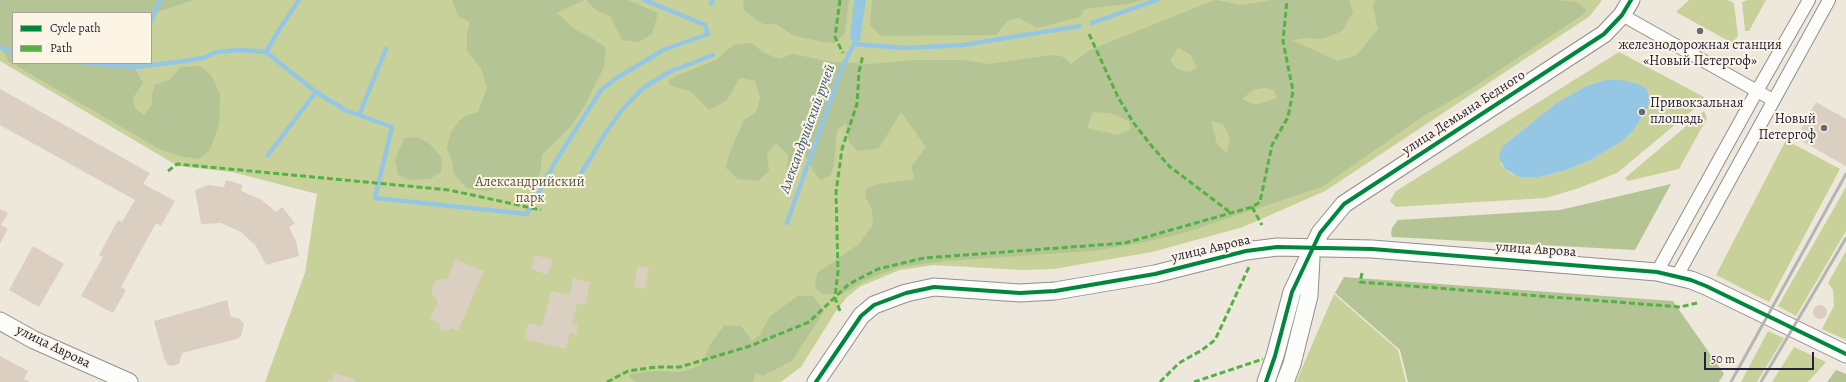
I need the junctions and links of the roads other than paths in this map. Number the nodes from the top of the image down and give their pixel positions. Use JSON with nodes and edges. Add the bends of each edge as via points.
{"nodes":[{"id":1,"x":1630,"y":0,"type":"edge"},
{"id":2,"x":1809,"y":0,"type":"edge"},
{"id":3,"x":1829,"y":0,"type":"edge"},
{"id":4,"x":1622,"y":15,"type":"junction"},
{"id":5,"x":1757,"y":90,"type":"junction"},
{"id":6,"x":1773,"y":100,"type":"junction"},
{"id":7,"x":1312,"y":246,"type":"junction"},
{"id":8,"x":1657,"y":272,"type":"junction"},
{"id":9,"x":1677,"y":276,"type":"junction"},
{"id":10,"x":0,"y":321,"type":"edge"},
{"id":11,"x":1846,"y":354,"type":"edge"},
{"id":12,"x":129,"y":382,"type":"edge"},
{"id":13,"x":816,"y":382,"type":"edge"},
{"id":14,"x":1266,"y":382,"type":"edge"},
{"id":15,"x":1285,"y":382,"type":"edge"}],
"edges":[{"from":1,"to":4,"type":"street","name":"улица Демьяна Бедного"},
{"from":2,"to":5,"type":"street"},
{"from":3,"to":6,"type":"street"},
{"from":4,"to":5,"type":"street"},
{"from":4,"to":7,"type":"street","name":"улица Демьяна Бедного","via":[[1604,34],[1575,54],[1344,204],[1329,220]]},
{"from":5,"to":6,"type":"street"},
{"from":5,"to":8,"type":"street"},
{"from":6,"to":9,"type":"street"},
{"from":7,"to":8,"type":"street","name":"улица Аврова"},
{"from":7,"to":13,"type":"street","name":"улица Аврова","via":[[1246,251],[1155,274],[1055,291],[1020,293],[934,287],[906,293],[874,306],[861,316]]},
{"from":7,"to":14,"type":"street","name":"улица Демьяна Бедного","via":[[1292,292]]},
{"from":7,"to":15,"type":"street","via":[[1309,296]]},
{"from":8,"to":9,"type":"street","name":"улица Аврова"},
{"from":9,"to":11,"type":"street","name":"улица Аврова","via":[[1706,286]]},
{"from":10,"to":12,"type":"street","name":"улица Аврова","via":[[34,340]]}]}
